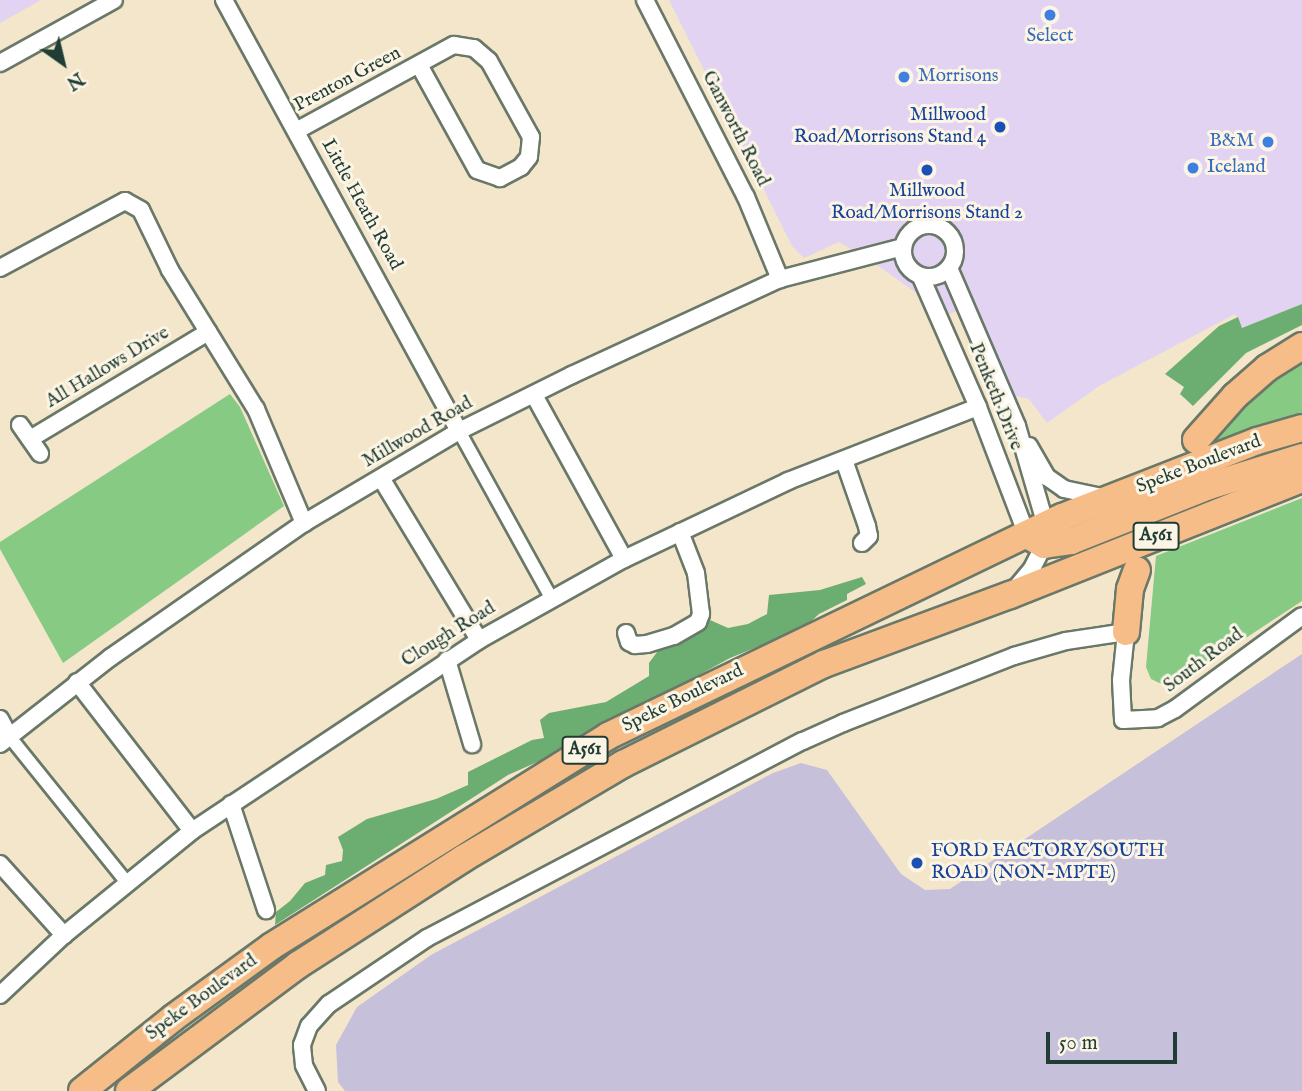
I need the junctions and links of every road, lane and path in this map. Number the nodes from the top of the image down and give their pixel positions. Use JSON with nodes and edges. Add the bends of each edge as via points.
{"nodes":[{"id":1,"x":114,"y":0,"type":"edge"},
{"id":2,"x":224,"y":0,"type":"edge"},
{"id":3,"x":645,"y":0,"type":"edge"},
{"id":4,"x":0,"y":62,"type":"edge"},
{"id":5,"x":419,"y":65,"type":"junction"},
{"id":6,"x":296,"y":131,"type":"junction"},
{"id":7,"x":903,"y":247,"type":"junction"},
{"id":8,"x":0,"y":268,"type":"edge"},
{"id":9,"x":949,"y":268,"type":"junction"},
{"id":10,"x":921,"y":277,"type":"junction"},
{"id":11,"x":780,"y":279,"type":"junction"},
{"id":12,"x":208,"y":332,"type":"junction"},
{"id":13,"x":1302,"y":346,"type":"edge"},
{"id":14,"x":534,"y":395,"type":"junction"},
{"id":15,"x":978,"y":407,"type":"junction"},
{"id":16,"x":1017,"y":426,"type":"junction"},
{"id":17,"x":1302,"y":428,"type":"edge"},
{"id":18,"x":459,"y":432,"type":"junction"},
{"id":19,"x":1196,"y":440,"type":"dead end"},
{"id":20,"x":40,"y":454,"type":"dead end"},
{"id":21,"x":1302,"y":457,"type":"edge"},
{"id":22,"x":844,"y":460,"type":"junction"},
{"id":23,"x":381,"y":478,"type":"junction"},
{"id":24,"x":1302,"y":479,"type":"edge"},
{"id":25,"x":1112,"y":498,"type":"junction"},
{"id":26,"x":303,"y":523,"type":"junction"},
{"id":27,"x":680,"y":532,"type":"junction"},
{"id":28,"x":1039,"y":536,"type":"junction"},
{"id":29,"x":862,"y":543,"type":"dead end"},
{"id":30,"x":624,"y":559,"type":"junction"},
{"id":31,"x":1137,"y":570,"type":"dead end"},
{"id":32,"x":1010,"y":595,"type":"junction"},
{"id":33,"x":551,"y":598,"type":"junction"},
{"id":34,"x":1302,"y":616,"type":"edge"},
{"id":35,"x":1126,"y":632,"type":"junction"},
{"id":36,"x":626,"y":633,"type":"dead end"},
{"id":37,"x":479,"y":639,"type":"junction"},
{"id":38,"x":447,"y":660,"type":"junction"},
{"id":39,"x":77,"y":682,"type":"junction"},
{"id":40,"x":0,"y":719,"type":"edge"},
{"id":41,"x":5,"y":740,"type":"edge"},
{"id":42,"x":472,"y":744,"type":"dead end"},
{"id":43,"x":231,"y":804,"type":"junction"},
{"id":44,"x":192,"y":831,"type":"junction"},
{"id":45,"x":0,"y":864,"type":"edge"},
{"id":46,"x":128,"y":884,"type":"junction"},
{"id":47,"x":266,"y":910,"type":"dead end"},
{"id":48,"x":64,"y":935,"type":"junction"},
{"id":49,"x":0,"y":995,"type":"edge"},
{"id":50,"x":90,"y":1084,"type":"edge"},
{"id":51,"x":129,"y":1091,"type":"edge"},
{"id":52,"x":317,"y":1091,"type":"edge"}],
"edges":[{"from":1,"to":4,"type":"street"},
{"from":2,"to":6,"type":"street","name":"Little Heath Road"},
{"from":3,"to":11,"type":"street","name":"Ganworth Road","via":[[746,197]]},
{"from":5,"to":5,"type":"street","name":"Prenton Green","via":[[454,45],[474,48],[489,61],[531,138],[530,157],[521,167],[500,178],[477,170]]},
{"from":5,"to":6,"type":"street","name":"Prenton Green"},
{"from":6,"to":18,"type":"street","name":"Little Heath Road"},
{"from":7,"to":9,"type":"street","name":"Penketh Drive","via":[[917,228],[944,230],[954,243]]},
{"from":7,"to":10,"type":"street","name":"Penketh Drive","via":[[907,266]]},
{"from":7,"to":11,"type":"street","name":"Millwood Road"},
{"from":8,"to":12,"type":"street","via":[[125,201],[141,210]]},
{"from":9,"to":10,"type":"street","via":[[933,277]]},
{"from":9,"to":16,"type":"street","name":"Penketh Drive"},
{"from":10,"to":15,"type":"street","name":"Penketh Drive"},
{"from":11,"to":14,"type":"street","name":"Millwood Road"},
{"from":12,"to":20,"type":"street","name":"All Hallows Drive","via":[[25,432]]},
{"from":12,"to":26,"type":"street","via":[[257,409]]},
{"from":13,"to":19,"type":"highway","via":[[1235,396]]},
{"from":14,"to":18,"type":"street","name":"Millwood Road"},
{"from":14,"to":30,"type":"street"},
{"from":15,"to":22,"type":"street","name":"Clough Road"},
{"from":15,"to":28,"type":"street","name":"Penketh Drive"},
{"from":16,"to":25,"type":"street","name":"Penketh Drive","via":[[1047,477],[1064,489]]},
{"from":16,"to":28,"type":"street","name":"Penketh Drive"},
{"from":17,"to":25,"type":"highway","name":"Speke Boulevard","number":"A561"},
{"from":18,"to":23,"type":"street","name":"Millwood Road"},
{"from":18,"to":33,"type":"street"},
{"from":21,"to":28,"type":"highway","number":"A561","via":[[1209,486],[1070,541]]},
{"from":22,"to":27,"type":"street","name":"Clough Road"},
{"from":22,"to":29,"type":"street","via":[[867,526],[869,536]]},
{"from":23,"to":26,"type":"street","name":"Millwood Road"},
{"from":23,"to":37,"type":"street"},
{"from":24,"to":32,"type":"highway","name":"Speke Boulevard","number":"A561"},
{"from":25,"to":28,"type":"highway","name":"Speke Boulevard","number":"A561"},
{"from":26,"to":39,"type":"street","name":"Millwood Road"},
{"from":27,"to":30,"type":"street","name":"Clough Road"},
{"from":27,"to":36,"type":"street","via":[[696,573],[698,622],[647,644],[629,642]]},
{"from":28,"to":32,"type":"street","via":[[1031,570]]},
{"from":28,"to":50,"type":"highway","name":"Speke Boulevard","number":"A561","via":[[608,736],[272,946]]},
{"from":30,"to":33,"type":"street","name":"Clough Road"},
{"from":31,"to":35,"type":"highway","via":[[1130,589]]},
{"from":32,"to":51,"type":"highway","name":"Speke Boulevard","number":"A561","via":[[824,664],[623,764],[320,950]]},
{"from":33,"to":37,"type":"street","name":"Clough Road"},
{"from":34,"to":35,"type":"street","name":"South Road","via":[[1158,718],[1123,720]]},
{"from":35,"to":52,"type":"street","via":[[1042,647],[843,723],[428,938],[329,1004],[316,1018],[305,1036],[302,1056]]},
{"from":37,"to":38,"type":"street","name":"Clough Road"},
{"from":38,"to":42,"type":"street"},
{"from":38,"to":43,"type":"street","name":"Clough Road"},
{"from":39,"to":41,"type":"street","name":"Millwood Road"},
{"from":39,"to":44,"type":"street"},
{"from":40,"to":41,"type":"street"},
{"from":41,"to":46,"type":"street"},
{"from":43,"to":44,"type":"street","name":"Clough Road"},
{"from":43,"to":47,"type":"street"},
{"from":44,"to":46,"type":"street","name":"Clough Road"},
{"from":45,"to":48,"type":"street"},
{"from":46,"to":48,"type":"street","name":"Clough Road"},
{"from":48,"to":49,"type":"street","name":"Clough Road"}]}
